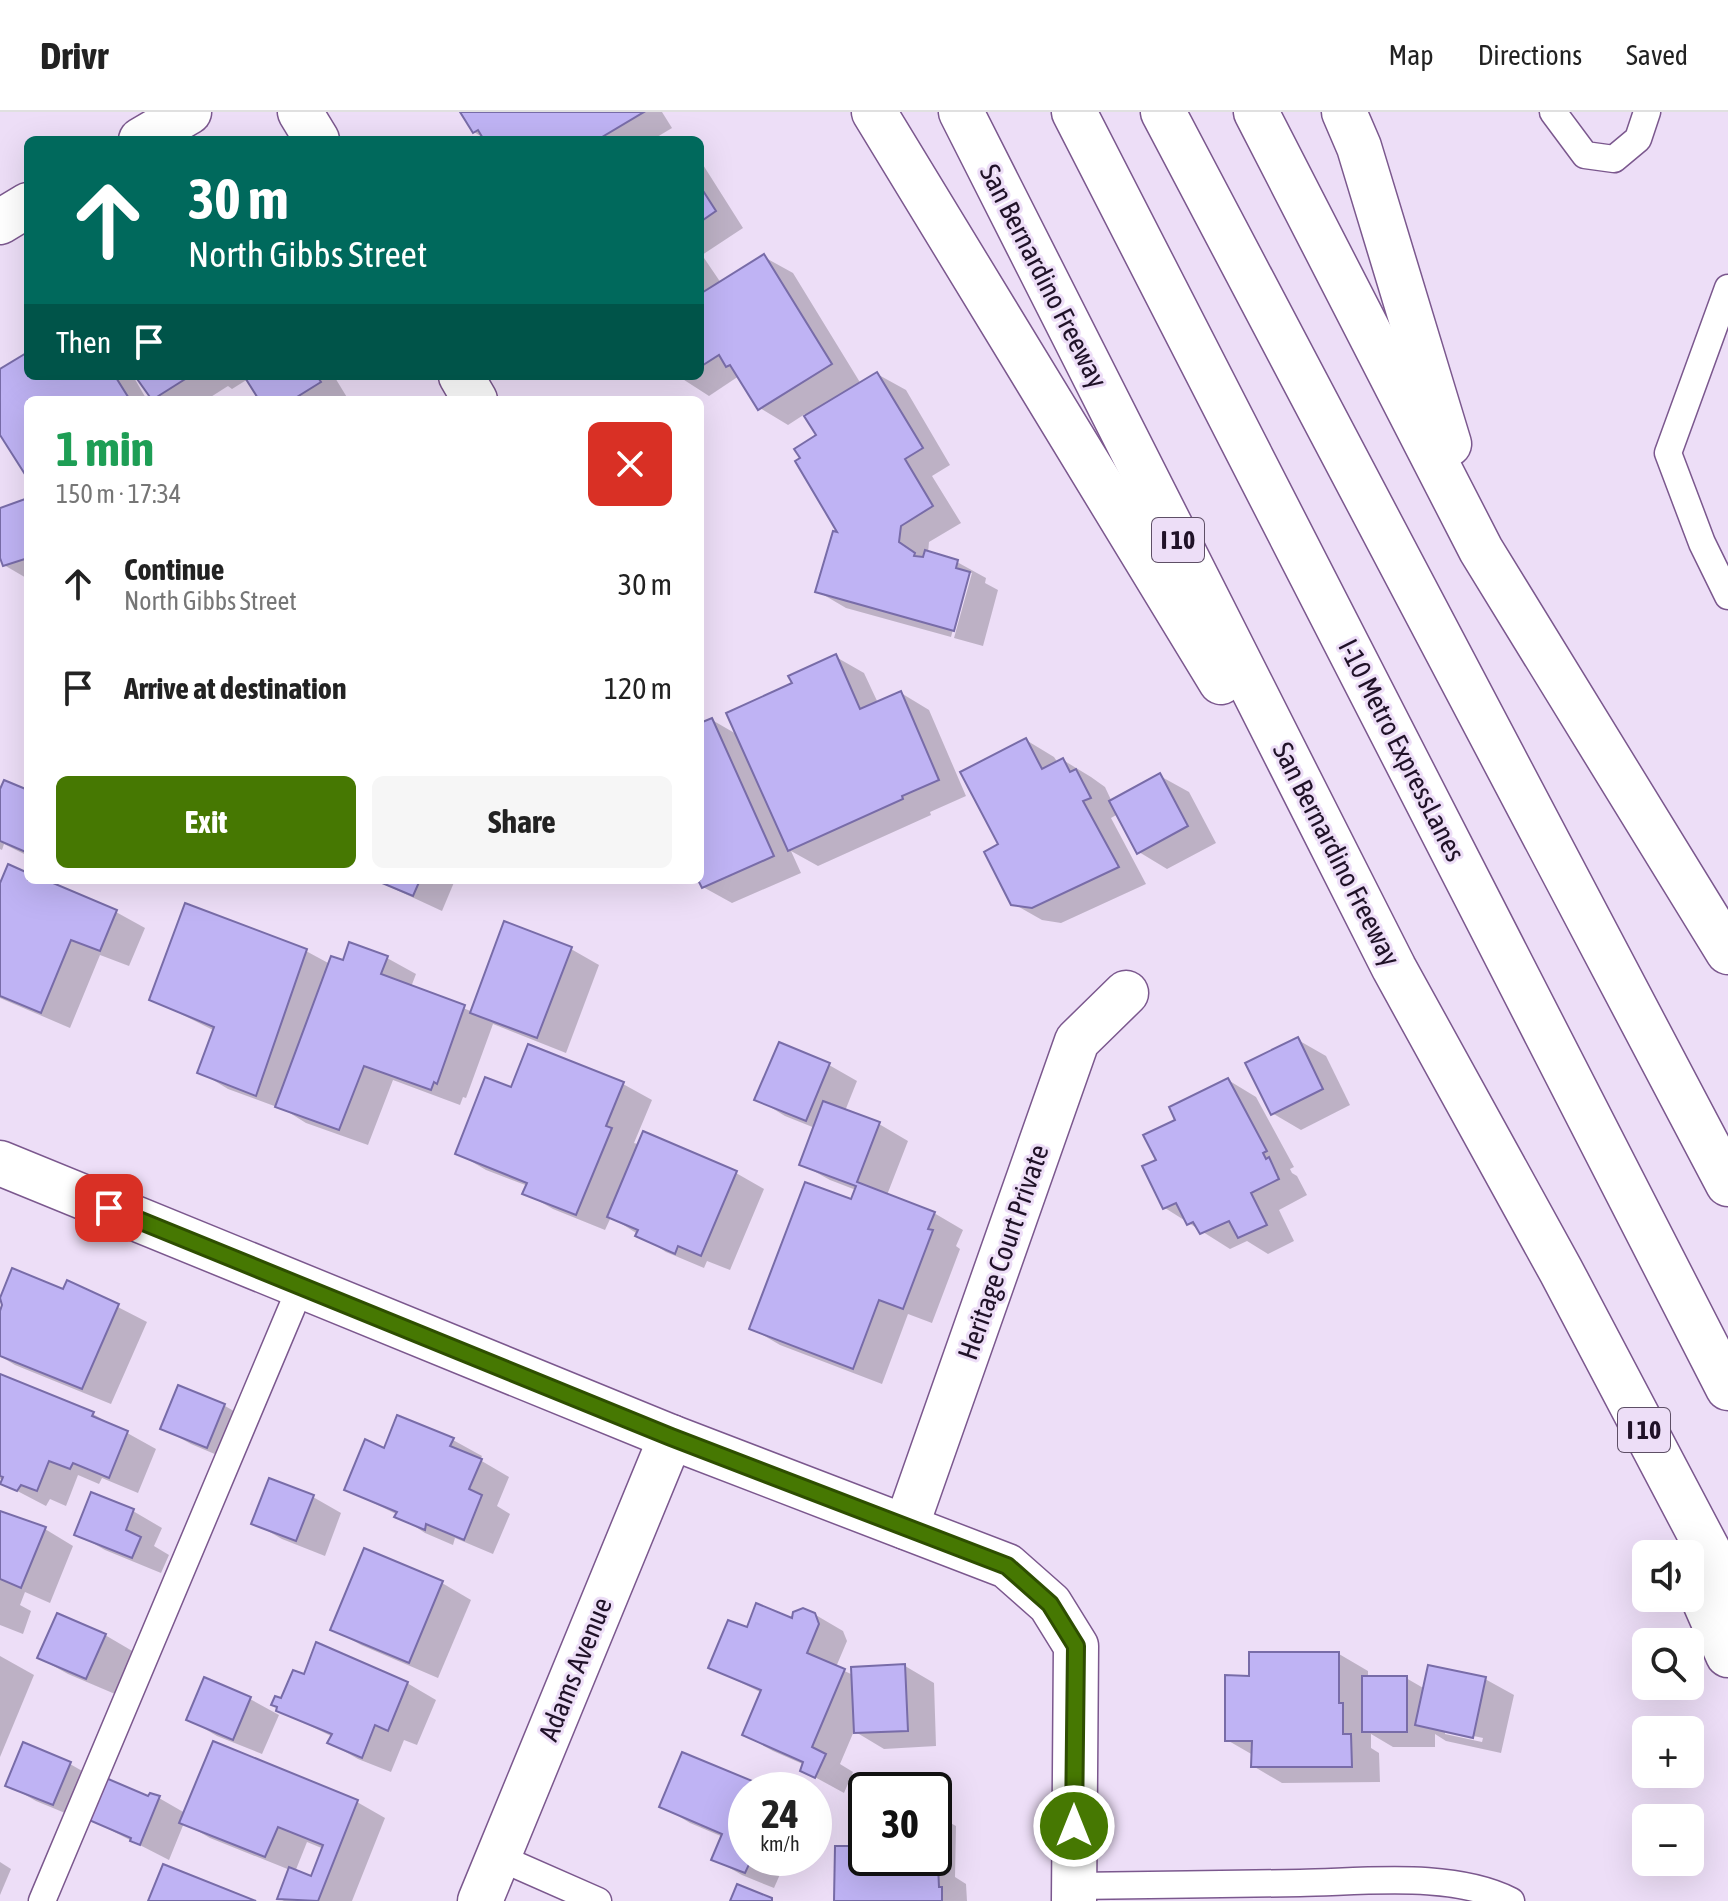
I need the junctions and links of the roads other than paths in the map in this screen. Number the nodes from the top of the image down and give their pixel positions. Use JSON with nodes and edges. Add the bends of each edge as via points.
{"nodes":[{"id":1,"x":189,"y":112,"type":"edge"},
{"id":2,"x":300,"y":112,"type":"edge"},
{"id":3,"x":874,"y":112,"type":"edge"},
{"id":4,"x":961,"y":112,"type":"edge"},
{"id":5,"x":1074,"y":112,"type":"edge"},
{"id":6,"x":1163,"y":112,"type":"edge"},
{"id":7,"x":1256,"y":112,"type":"edge"},
{"id":8,"x":1344,"y":112,"type":"edge"},
{"id":9,"x":1553,"y":112,"type":"edge"},
{"id":10,"x":1647,"y":112,"type":"edge"},
{"id":11,"x":148,"y":136,"type":"edge"},
{"id":12,"x":315,"y":136,"type":"edge"},
{"id":13,"x":24,"y":207,"type":"edge"},
{"id":14,"x":0,"y":222,"type":"edge"},
{"id":15,"x":1728,"y":288,"type":"edge"},
{"id":16,"x":1481,"y":550,"type":"junction"},
{"id":17,"x":1728,"y":596,"type":"edge"},
{"id":18,"x":1728,"y":952,"type":"edge"},
{"id":19,"x":1394,"y":968,"type":"junction"},
{"id":20,"x":1126,"y":993,"type":"dead end"},
{"id":21,"x":0,"y":1163,"type":"edge"},
{"id":22,"x":1728,"y":1184,"type":"edge"},
{"id":23,"x":1561,"y":1271,"type":"junction"},
{"id":24,"x":301,"y":1286,"type":"junction"},
{"id":25,"x":1728,"y":1388,"type":"edge"},
{"id":26,"x":671,"y":1437,"type":"junction"},
{"id":27,"x":906,"y":1527,"type":"junction"},
{"id":28,"x":1678,"y":1540,"type":"edge"},
{"id":29,"x":1728,"y":1588,"type":"edge"},
{"id":30,"x":1704,"y":1600,"type":"edge"},
{"id":31,"x":1728,"y":1655,"type":"edge"},
{"id":32,"x":498,"y":1857,"type":"junction"},
{"id":33,"x":1074,"y":1893,"type":"edge"},
{"id":34,"x":42,"y":1901,"type":"edge"},
{"id":35,"x":480,"y":1901,"type":"edge"},
{"id":36,"x":598,"y":1901,"type":"edge"},
{"id":37,"x":1511,"y":1901,"type":"edge"}],
"edges":[{"from":1,"to":11,"type":"main road"},
{"from":2,"to":12,"type":"main road"},
{"from":3,"to":19,"type":"main road"},
{"from":4,"to":19,"type":"main road","name":"San Bernardino Freeway","number":"I 10"},
{"from":5,"to":25,"type":"main road","name":"I-10 Metro ExpressLanes"},
{"from":6,"to":22,"type":"main road"},
{"from":7,"to":16,"type":"main road"},
{"from":8,"to":16,"type":"main road"},
{"from":9,"to":10,"type":"lane","via":[[1585,155],[1614,159],[1638,139]]},
{"from":13,"to":14,"type":"main road"},
{"from":15,"to":17,"type":"lane","via":[[1668,453]]},
{"from":16,"to":18,"type":"main road"},
{"from":19,"to":23,"type":"main road","name":"San Bernardino Freeway","number":"I 10"},
{"from":20,"to":27,"type":"main road","name":"Heritage Court Private","via":[[1077,1041]]},
{"from":21,"to":24,"type":"main road"},
{"from":23,"to":28,"type":"main road"},
{"from":23,"to":29,"type":"main road","name":"San Bernardino Freeway","number":"I 10"},
{"from":24,"to":26,"type":"main road"},
{"from":24,"to":34,"type":"lane"},
{"from":26,"to":27,"type":"main road"},
{"from":26,"to":32,"type":"main road","name":"Adams Avenue"},
{"from":27,"to":33,"type":"main road","via":[[1007,1566],[1050,1604],[1076,1646]]},
{"from":30,"to":31,"type":"main road"},
{"from":32,"to":35,"type":"main road","name":"Adams Avenue"},
{"from":32,"to":36,"type":"lane"},
{"from":33,"to":37,"type":"lane","via":[[1398,1881],[1459,1885]]}]}
